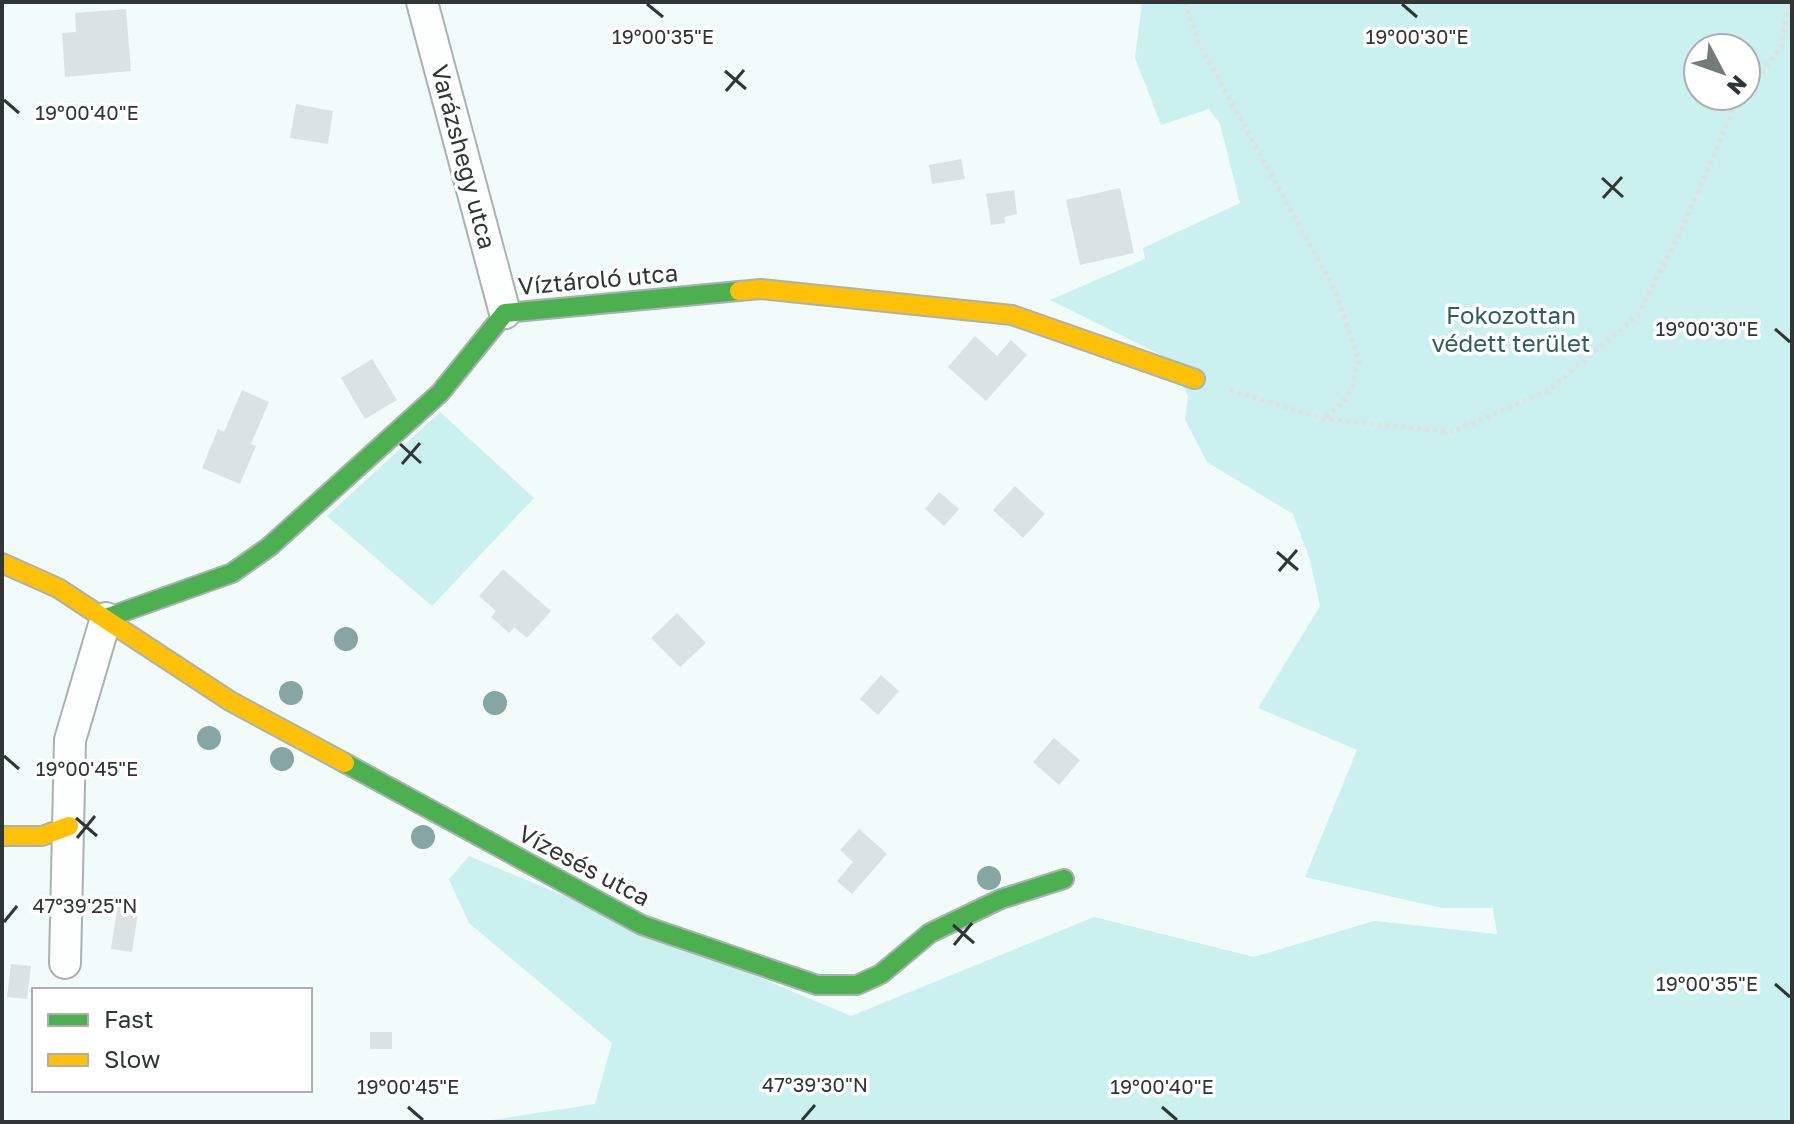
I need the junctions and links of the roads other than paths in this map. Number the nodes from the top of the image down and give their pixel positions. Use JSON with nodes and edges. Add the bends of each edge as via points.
{"nodes":[{"id":1,"x":422,"y":2,"type":"edge"},
{"id":2,"x":505,"y":313,"type":"junction"},
{"id":3,"x":1195,"y":379,"type":"road end"},
{"id":4,"x":2,"y":563,"type":"edge"},
{"id":5,"x":106,"y":618,"type":"junction"},
{"id":6,"x":69,"y":826,"type":"junction"},
{"id":7,"x":2,"y":836,"type":"edge"},
{"id":8,"x":1064,"y":879,"type":"dead end"},
{"id":9,"x":65,"y":963,"type":"dead end"}],
"edges":[{"from":1,"to":2,"type":"street","name":"Varázshegy utca"},
{"from":2,"to":3,"type":"street","name":"Víztároló utca","via":[[761,289],[1012,315]]},
{"from":2,"to":5,"type":"street","name":"Víztároló utca","via":[[440,393],[269,547],[232,573]]},
{"from":4,"to":5,"type":"street","name":"Vízesés utca","via":[[58,588]]},
{"from":5,"to":6,"type":"street","via":[[70,740]]},
{"from":5,"to":8,"type":"street","name":"Vízesés utca","via":[[230,701],[642,925],[817,985],[857,985],[881,974],[930,933],[1001,899]]},
{"from":6,"to":7,"type":"street","via":[[42,836]]},
{"from":6,"to":9,"type":"street"}]}
